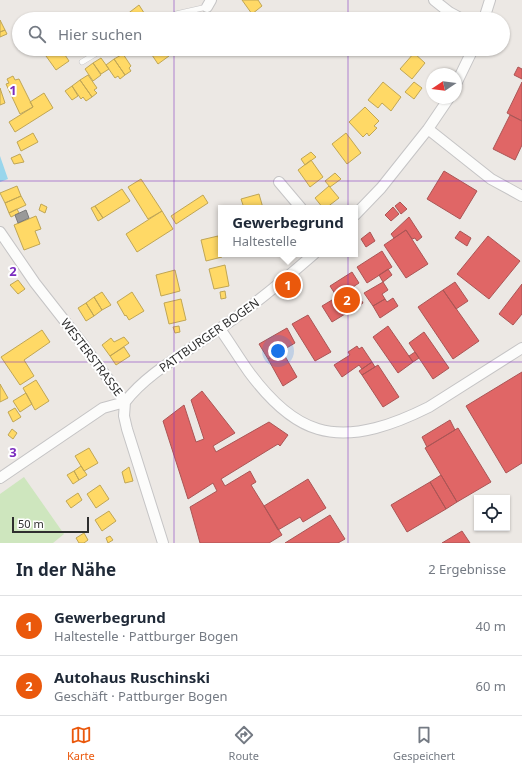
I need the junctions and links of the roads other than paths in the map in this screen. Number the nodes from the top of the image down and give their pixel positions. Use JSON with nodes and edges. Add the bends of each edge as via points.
{"nodes":[{"id":1,"x":434,"y":0,"type":"edge"},
{"id":2,"x":490,"y":0,"type":"edge"},
{"id":3,"x":209,"y":3,"type":"edge"},
{"id":4,"x":182,"y":12,"type":"edge"},
{"id":5,"x":450,"y":12,"type":"edge"},
{"id":6,"x":486,"y":12,"type":"edge"},
{"id":7,"x":92,"y":56,"type":"edge"},
{"id":8,"x":470,"y":56,"type":"edge"},
{"id":9,"x":82,"y":62,"type":"dead end"},
{"id":10,"x":462,"y":72,"type":"edge"},
{"id":11,"x":445,"y":104,"type":"edge"},
{"id":12,"x":428,"y":129,"type":"junction"},
{"id":13,"x":279,"y":182,"type":"dead end"},
{"id":14,"x":522,"y":196,"type":"edge"},
{"id":15,"x":298,"y":205,"type":"edge"},
{"id":16,"x":358,"y":212,"type":"edge"},
{"id":17,"x":0,"y":232,"type":"edge"},
{"id":18,"x":311,"y":257,"type":"edge"},
{"id":19,"x":220,"y":329,"type":"junction"},
{"id":20,"x":522,"y":348,"type":"edge"},
{"id":21,"x":125,"y":402,"type":"junction"},
{"id":22,"x":0,"y":478,"type":"edge"},
{"id":23,"x":163,"y":543,"type":"edge"}],
"edges":[{"from":1,"to":5,"type":"street"},
{"from":2,"to":6,"type":"street"},
{"from":3,"to":4,"type":"lane"},
{"from":7,"to":9,"type":"lane"},
{"from":8,"to":10,"type":"street"},
{"from":11,"to":12,"type":"street"},
{"from":12,"to":14,"type":"street","via":[[491,178]]},
{"from":12,"to":16,"type":"street","via":[[381,188]]},
{"from":13,"to":15,"type":"street"},
{"from":17,"to":21,"type":"street","name":"WESTERSTRASSE","via":[[35,283]]},
{"from":18,"to":19,"type":"street","name":"PATTBURGER BOGEN"},
{"from":19,"to":20,"type":"street","via":[[250,373],[291,416],[302,423],[331,432],[365,430],[397,421],[429,407]]},
{"from":19,"to":21,"type":"street","name":"PATTBURGER BOGEN","via":[[149,377]]},
{"from":21,"to":22,"type":"street","via":[[103,408]]},
{"from":21,"to":23,"type":"street","name":"WESTERSTRASSE","via":[[124,416],[127,429]]}]}
